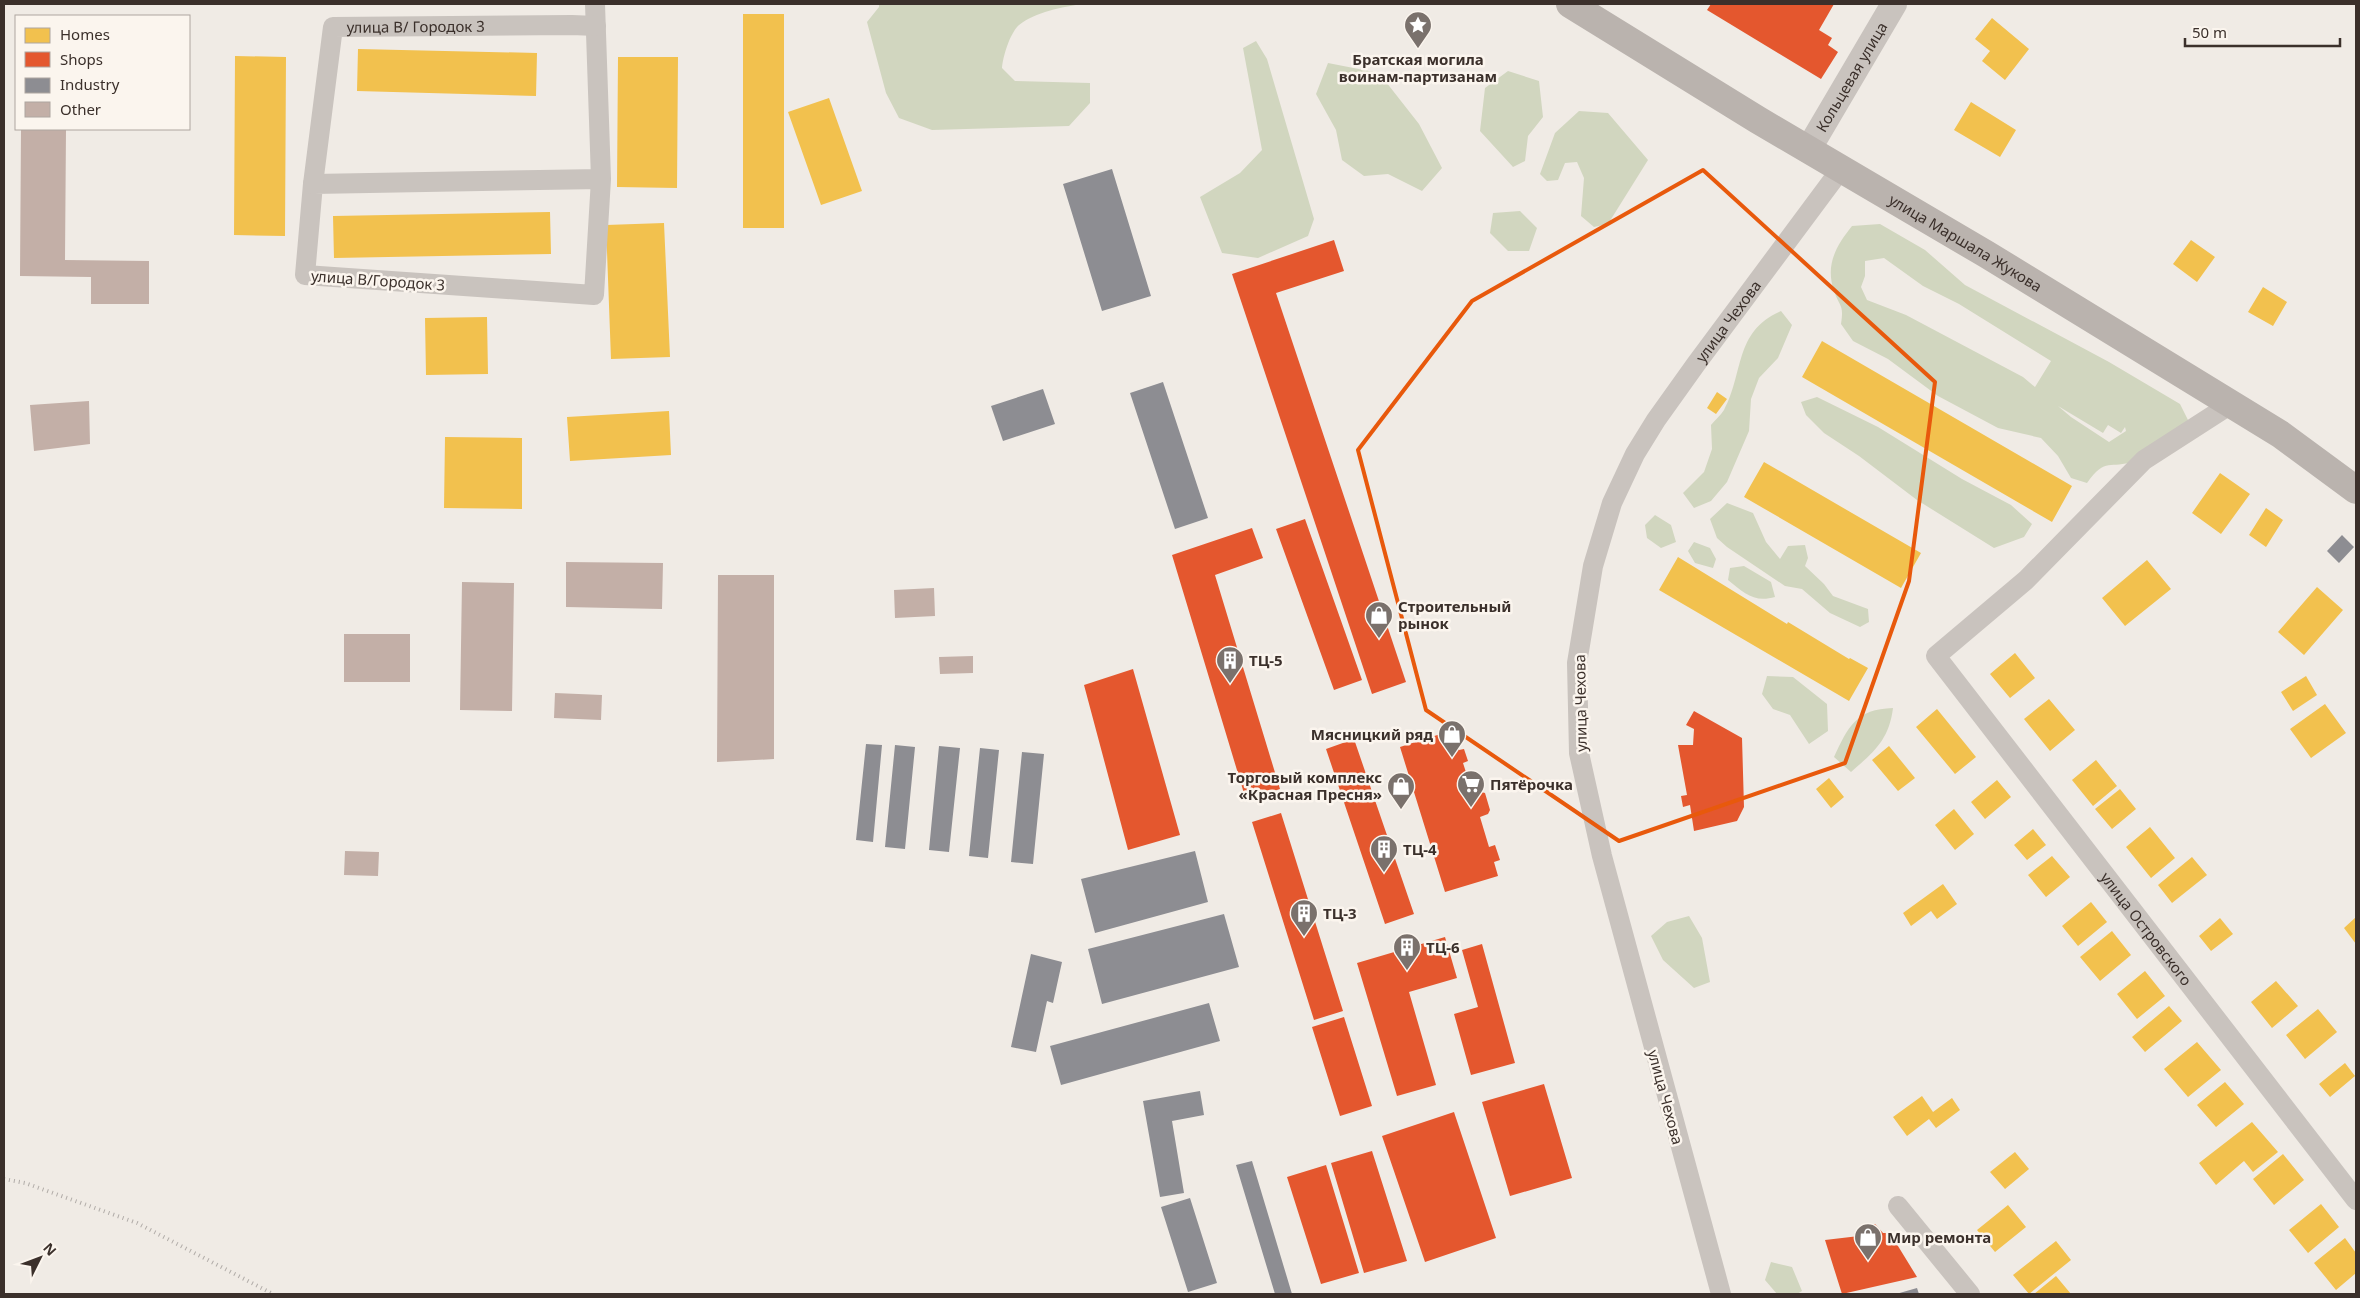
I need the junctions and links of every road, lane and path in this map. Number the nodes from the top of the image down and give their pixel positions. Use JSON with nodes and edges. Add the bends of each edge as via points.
{"nodes":[{"id":1,"x":595,"y":4,"type":"edge"},
{"id":2,"x":1570,"y":4,"type":"edge"},
{"id":3,"x":1894,"y":4,"type":"edge"},
{"id":4,"x":596,"y":26,"type":"junction"},
{"id":5,"x":1808,"y":150,"type":"junction"},
{"id":6,"x":1841,"y":169,"type":"junction"},
{"id":7,"x":601,"y":179,"type":"junction"},
{"id":8,"x":313,"y":184,"type":"junction"},
{"id":9,"x":2231,"y":404,"type":"junction"},
{"id":10,"x":2356,"y":490,"type":"edge"},
{"id":11,"x":2356,"y":1200,"type":"edge"},
{"id":12,"x":1898,"y":1206,"type":"dead end"},
{"id":13,"x":1720,"y":1294,"type":"edge"},
{"id":14,"x":1970,"y":1294,"type":"edge"}],
"edges":[{"from":1,"to":4,"type":"street","name":"улица В/Городок 3"},
{"from":2,"to":5,"type":"main road","name":"улица Маршала Жукова"},
{"from":3,"to":5,"type":"street","name":"Кольцевая улица"},
{"from":4,"to":7,"type":"street","name":"улица В/Городок 3"},
{"from":4,"to":8,"type":"street","name":"улица В/ Городок 3","via":[[333,27]]},
{"from":5,"to":6,"type":"main road","name":"улица Маршала Жукова"},
{"from":6,"to":9,"type":"main road","name":"улица Маршала Жукова"},
{"from":6,"to":13,"type":"street","name":"улица Чехова","via":[[1696,364],[1635,454],[1612,503],[1593,566],[1577,663],[1580,753],[1602,856]]},
{"from":7,"to":8,"type":"street"},
{"from":7,"to":8,"type":"street","name":"улица В/Городок 3","via":[[594,295],[305,275]]},
{"from":9,"to":10,"type":"main road","name":"улица Маршала Жукова","via":[[2280,434]]},
{"from":9,"to":11,"type":"street","name":"улица Островского","via":[[2144,460],[2026,580],[1936,656]]},
{"from":12,"to":14,"type":"street"}]}
